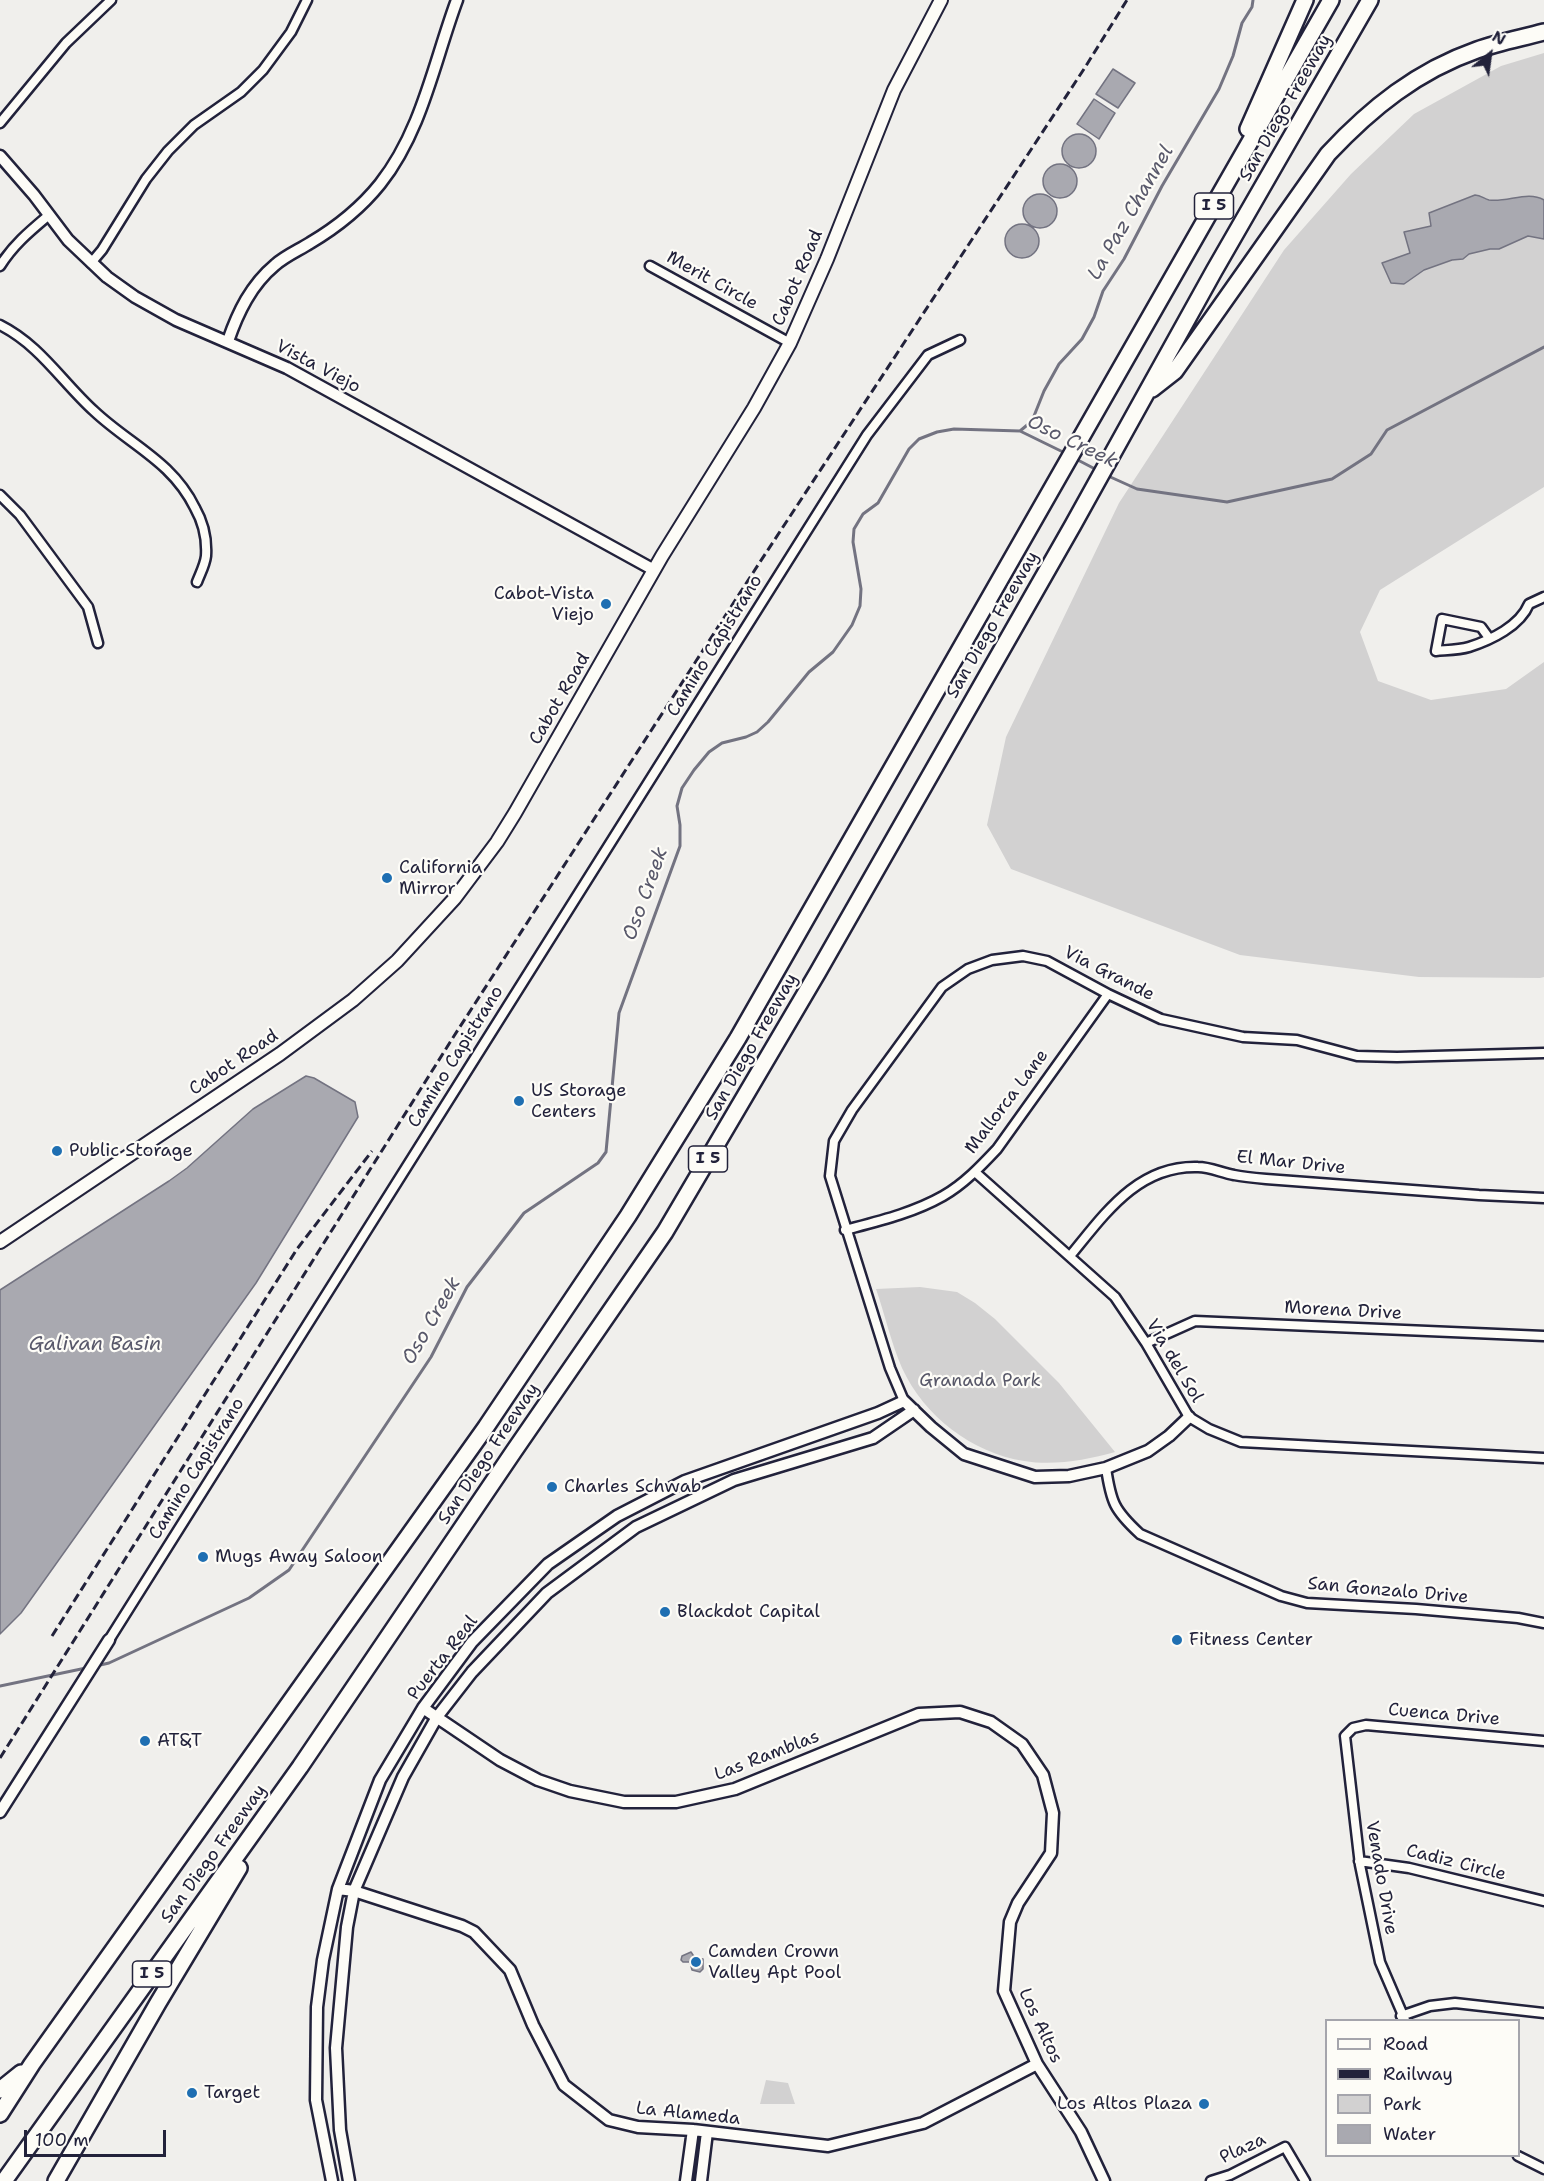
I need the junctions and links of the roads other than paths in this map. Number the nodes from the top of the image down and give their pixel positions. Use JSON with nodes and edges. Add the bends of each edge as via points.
{"nodes":[{"id":1,"x":111,"y":0,"type":"edge"},
{"id":2,"x":307,"y":0,"type":"edge"},
{"id":3,"x":457,"y":0,"type":"edge"},
{"id":4,"x":941,"y":0,"type":"edge"},
{"id":5,"x":1305,"y":0,"type":"edge"},
{"id":6,"x":1331,"y":0,"type":"edge"},
{"id":7,"x":1370,"y":0,"type":"edge"},
{"id":8,"x":1544,"y":32,"type":"edge"},
{"id":9,"x":0,"y":123,"type":"edge"},
{"id":10,"x":0,"y":156,"type":"edge"},
{"id":11,"x":1215,"y":203,"type":"junction"},
{"id":12,"x":49,"y":215,"type":"junction"},
{"id":13,"x":91,"y":263,"type":"junction"},
{"id":14,"x":0,"y":266,"type":"edge"},
{"id":15,"x":650,"y":266,"type":"dead end"},
{"id":16,"x":0,"y":325,"type":"edge"},
{"id":17,"x":960,"y":340,"type":"dead end"},
{"id":18,"x":228,"y":341,"type":"junction"},
{"id":19,"x":790,"y":343,"type":"junction"},
{"id":20,"x":1145,"y":394,"type":"junction"},
{"id":21,"x":0,"y":495,"type":"edge"},
{"id":22,"x":654,"y":570,"type":"junction"},
{"id":23,"x":197,"y":582,"type":"dead end"},
{"id":24,"x":1544,"y":597,"type":"edge"},
{"id":25,"x":1489,"y":638,"type":"junction"},
{"id":26,"x":98,"y":643,"type":"dead end"},
{"id":27,"x":1108,"y":994,"type":"junction"},
{"id":28,"x":1544,"y":1053,"type":"edge"},
{"id":29,"x":975,"y":1172,"type":"junction"},
{"id":30,"x":1544,"y":1198,"type":"edge"},
{"id":31,"x":845,"y":1230,"type":"junction"},
{"id":32,"x":0,"y":1242,"type":"edge"},
{"id":33,"x":1070,"y":1256,"type":"junction"},
{"id":34,"x":1544,"y":1336,"type":"edge"},
{"id":35,"x":1146,"y":1343,"type":"junction"},
{"id":36,"x":904,"y":1401,"type":"junction"},
{"id":37,"x":914,"y":1410,"type":"junction"},
{"id":38,"x":1189,"y":1417,"type":"junction"},
{"id":39,"x":1544,"y":1458,"type":"edge"},
{"id":40,"x":1106,"y":1467,"type":"junction"},
{"id":41,"x":1544,"y":1623,"type":"edge"},
{"id":42,"x":109,"y":1640,"type":"joint"},
{"id":43,"x":423,"y":1708,"type":"junction"},
{"id":44,"x":437,"y":1717,"type":"junction"},
{"id":45,"x":1345,"y":1736,"type":"joint"},
{"id":46,"x":1544,"y":1741,"type":"edge"},
{"id":47,"x":300,"y":1767,"type":"junction"},
{"id":48,"x":1043,"y":1775,"type":"joint"},
{"id":49,"x":0,"y":1812,"type":"edge"},
{"id":50,"x":1359,"y":1861,"type":"junction"},
{"id":51,"x":338,"y":1889,"type":"junction"},
{"id":52,"x":354,"y":1891,"type":"junction"},
{"id":53,"x":1544,"y":1901,"type":"edge"},
{"id":54,"x":1544,"y":2013,"type":"edge"},
{"id":55,"x":1403,"y":2018,"type":"edge"},
{"id":56,"x":33,"y":2064,"type":"junction"},
{"id":57,"x":1037,"y":2064,"type":"junction"},
{"id":58,"x":0,"y":2091,"type":"edge"},
{"id":59,"x":0,"y":2114,"type":"edge"},
{"id":60,"x":693,"y":2130,"type":"junction"},
{"id":61,"x":707,"y":2132,"type":"junction"},
{"id":62,"x":1520,"y":2157,"type":"edge"},
{"id":63,"x":1544,"y":2169,"type":"edge"},
{"id":64,"x":4,"y":2181,"type":"edge"},
{"id":65,"x":56,"y":2181,"type":"edge"},
{"id":66,"x":332,"y":2181,"type":"edge"},
{"id":67,"x":349,"y":2181,"type":"edge"},
{"id":68,"x":686,"y":2181,"type":"edge"},
{"id":69,"x":701,"y":2181,"type":"edge"},
{"id":70,"x":1104,"y":2181,"type":"edge"},
{"id":71,"x":1211,"y":2181,"type":"edge"},
{"id":72,"x":1305,"y":2181,"type":"edge"}],
"edges":[{"from":1,"to":9,"type":"street","via":[[66,43]]},
{"from":2,"to":13,"type":"street","via":[[291,32],[263,70],[168,151]]},
{"from":3,"to":18,"type":"street","via":[[413,129],[399,156],[348,219],[276,264],[257,284],[239,312]]},
{"from":4,"to":19,"type":"main road","name":"Cabot Road","via":[[894,90]]},
{"from":5,"to":11,"type":"highway"},
{"from":6,"to":11,"type":"highway","name":"San Diego Freeway","number":"I 5"},
{"from":7,"to":20,"type":"highway","name":"San Diego Freeway","number":"I 5"},
{"from":8,"to":20,"type":"highway","via":[[1444,64],[1380,103],[1353,127],[1308,181],[1175,371]]},
{"from":10,"to":12,"type":"street","name":"Vista Viejo"},
{"from":11,"to":56,"type":"highway","name":"San Diego Freeway","number":"I 5","via":[[738,1038],[628,1216],[479,1437]]},
{"from":12,"to":13,"type":"street","name":"Vista Viejo"},
{"from":12,"to":14,"type":"street","via":[[26,233]]},
{"from":13,"to":18,"type":"street","name":"Vista Viejo","via":[[153,308]]},
{"from":15,"to":19,"type":"street","name":"Merit Circle"},
{"from":16,"to":23,"type":"street","via":[[35,348],[94,412],[177,478],[205,535],[206,558]]},
{"from":17,"to":42,"type":"street","name":"Camino Capistrano","via":[[928,355],[867,435]]},
{"from":18,"to":22,"type":"street","name":"Vista Viejo","via":[[287,368]]},
{"from":19,"to":22,"type":"main road","name":"Cabot Road"},
{"from":20,"to":47,"type":"highway","name":"San Diego Freeway","number":"I 5","via":[[818,972],[665,1232]]},
{"from":21,"to":26,"type":"street","via":[[20,515],[88,607]]},
{"from":22,"to":32,"type":"main road","name":"Cabot Road","via":[[497,842],[455,898],[397,961],[323,1024]]},
{"from":24,"to":25,"type":"street","via":[[1529,604],[1525,615],[1511,626]]},
{"from":25,"to":25,"type":"street","via":[[1468,647],[1436,651],[1442,619],[1481,627]]},
{"from":27,"to":28,"type":"street","name":"Via Grande","via":[[1161,1019],[1186,1026],[1243,1037],[1297,1040],[1357,1056]]},
{"from":27,"to":29,"type":"street","name":"Mallorca Lane","via":[[997,1149]]},
{"from":27,"to":31,"type":"street","name":"Via Grande","via":[[1047,961],[1023,956],[992,960],[968,969],[942,987],[852,1110],[834,1141],[830,1176]]},
{"from":29,"to":31,"type":"street","name":"Mallorca Lane","via":[[945,1195],[911,1212]]},
{"from":29,"to":33,"type":"street","name":"Via del Sol"},
{"from":30,"to":33,"type":"street","name":"El Mar Drive","via":[[1266,1179],[1199,1166],[1170,1168],[1126,1192]]},
{"from":31,"to":36,"type":"street","name":"Via Grande"},
{"from":33,"to":35,"type":"street","name":"Via del Sol","via":[[1114,1297]]},
{"from":34,"to":35,"type":"street","name":"Morena Drive","via":[[1195,1321]]},
{"from":35,"to":38,"type":"street","name":"Via del Sol"},
{"from":36,"to":37,"type":"street"},
{"from":36,"to":43,"type":"street","name":"Puerta Real","via":[[685,1481],[617,1516],[548,1564],[472,1642]]},
{"from":37,"to":40,"type":"street","via":[[964,1454],[1006,1469],[1035,1477],[1069,1476]]},
{"from":37,"to":44,"type":"street","name":"Puerta Real","via":[[873,1438],[734,1480],[636,1527],[547,1593],[472,1672]]},
{"from":38,"to":39,"type":"street","name":"Via del Sol","via":[[1209,1430],[1241,1442]]},
{"from":38,"to":40,"type":"street","via":[[1148,1451]]},
{"from":40,"to":41,"type":"street","name":"San Gonzalo Drive","via":[[1111,1498],[1121,1517],[1140,1534],[1281,1596],[1307,1603],[1427,1610]]},
{"from":42,"to":49,"type":"street","name":"Camino Capistrano"},
{"from":43,"to":44,"type":"street","name":"Las Ramblas"},
{"from":43,"to":51,"type":"street","name":"Puerta Real","via":[[380,1780]]},
{"from":44,"to":48,"type":"street","name":"Las Ramblas","via":[[500,1760],[538,1780],[624,1802],[682,1801],[735,1789],[919,1714],[960,1712],[991,1722],[1022,1744]]},
{"from":44,"to":52,"type":"street","name":"Puerta Real","via":[[403,1778]]},
{"from":45,"to":46,"type":"street","name":"Cuenca Drive","via":[[1353,1728],[1366,1725]]},
{"from":45,"to":50,"type":"street","name":"Venado Drive"},
{"from":47,"to":64,"type":"highway","name":"San Diego Freeway","number":"I 5"},
{"from":47,"to":65,"type":"highway"},
{"from":48,"to":57,"type":"street","name":"Los Altos","via":[[1053,1813],[1051,1853],[1017,1903],[1010,1922],[1004,1991]]},
{"from":50,"to":53,"type":"street","name":"Cadiz Circle","via":[[1409,1868]]},
{"from":50,"to":55,"type":"street","name":"Venado Drive","via":[[1380,1962]]},
{"from":51,"to":52,"type":"street","name":"La Alameda"},
{"from":51,"to":66,"type":"street","name":"Puerta Real","via":[[317,2007],[316,2100]]},
{"from":52,"to":60,"type":"street","name":"La Alameda","via":[[474,1932],[510,1970],[532,2025],[564,2085],[609,2120],[638,2127]]},
{"from":52,"to":67,"type":"street","name":"Puerta Real","via":[[336,2048],[340,2130]]},
{"from":54,"to":55,"type":"street","via":[[1455,2003],[1430,2006]]},
{"from":56,"to":58,"type":"highway"},
{"from":56,"to":59,"type":"highway","name":"San Diego Freeway","number":"I 5"},
{"from":57,"to":61,"type":"street","name":"La Alameda","via":[[923,2123],[828,2146]]},
{"from":57,"to":70,"type":"street","name":"Los Altos","via":[[1081,2132]]},
{"from":60,"to":61,"type":"street","name":"La Alameda"},
{"from":60,"to":68,"type":"street"},
{"from":61,"to":69,"type":"street"},
{"from":62,"to":63,"type":"street"},
{"from":71,"to":72,"type":"street","name":"Plaza","via":[[1286,2147]]}]}
